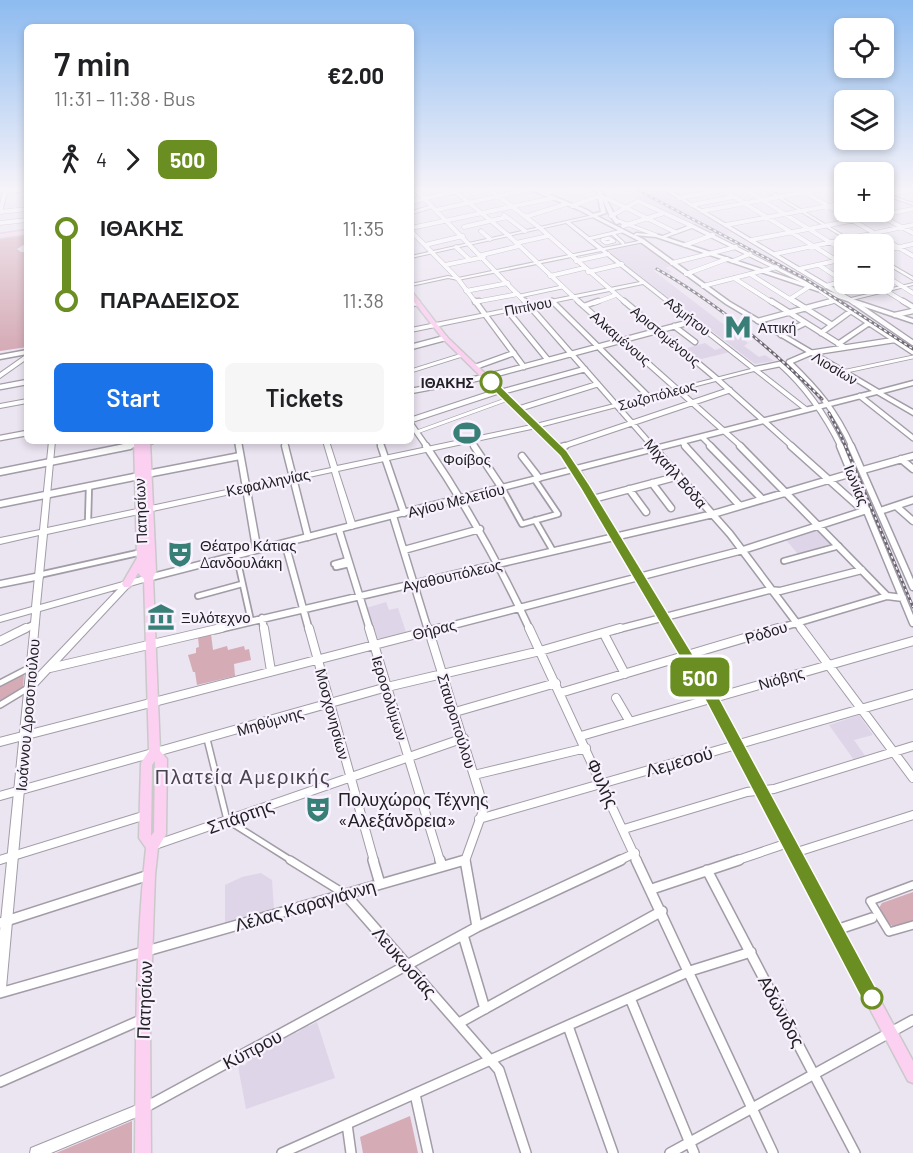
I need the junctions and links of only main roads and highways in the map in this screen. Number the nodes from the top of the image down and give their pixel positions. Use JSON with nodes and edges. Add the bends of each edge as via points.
{"nodes":[{"id":1,"x":643,"y":242,"type":"edge"},
{"id":2,"x":675,"y":242,"type":"edge"},
{"id":3,"x":414,"y":304,"type":"edge"},
{"id":4,"x":913,"y":321,"type":"edge"},
{"id":5,"x":24,"y":353,"type":"edge"},
{"id":6,"x":0,"y":355,"type":"edge"},
{"id":7,"x":913,"y":383,"type":"edge"},
{"id":8,"x":875,"y":393,"type":"junction"},
{"id":9,"x":860,"y":396,"type":"joint"},
{"id":10,"x":807,"y":410,"type":"joint"},
{"id":11,"x":913,"y":413,"type":"edge"},
{"id":12,"x":144,"y":444,"type":"edge"},
{"id":13,"x":238,"y":444,"type":"edge"},
{"id":14,"x":655,"y":449,"type":"joint"},
{"id":15,"x":575,"y":469,"type":"junction"},
{"id":16,"x":145,"y":510,"type":"junction"},
{"id":17,"x":257,"y":550,"type":"junction"},
{"id":18,"x":142,"y":552,"type":"junction"},
{"id":19,"x":148,"y":578,"type":"junction"},
{"id":20,"x":127,"y":585,"type":"road end"},
{"id":21,"x":155,"y":753,"type":"junction"},
{"id":22,"x":152,"y":846,"type":"junction"},
{"id":23,"x":913,"y":1076,"type":"edge"},
{"id":24,"x":143,"y":1153,"type":"edge"}],
"edges":[{"from":1,"to":8,"type":"main road","name":"Λιοσίων","via":[[703,286]]},
{"from":2,"to":4,"type":"main road"},
{"from":3,"to":15,"type":"main road"},
{"from":5,"to":6,"type":"main road"},
{"from":7,"to":8,"type":"main road","name":"Αγίου Μελετίου"},
{"from":8,"to":9,"type":"main road","name":"Αγίου Μελετίου"},
{"from":8,"to":11,"type":"main road","name":"Λιοσίων"},
{"from":9,"to":10,"type":"main road","name":"Αγίου Μελετίου"},
{"from":10,"to":14,"type":"main road","name":"Αγίου Μελετίου"},
{"from":12,"to":16,"type":"main road","name":"Πατησίων"},
{"from":13,"to":17,"type":"main road"},
{"from":14,"to":15,"type":"main road","name":"Αγίου Μελετίου"},
{"from":15,"to":17,"type":"main road","name":"Αγίου Μελετίου"},
{"from":15,"to":23,"type":"main road","via":[[712,699]]},
{"from":16,"to":18,"type":"main road","name":"Πατησίων"},
{"from":16,"to":19,"type":"main road","name":"Πατησίων","via":[[152,571]]},
{"from":17,"to":19,"type":"main road","name":"Αγίου Μελετίου"},
{"from":18,"to":19,"type":"main road","name":"Πατησίων","via":[[142,573]]},
{"from":18,"to":20,"type":"main road"},
{"from":19,"to":21,"type":"main road","name":"Πατησίων"},
{"from":21,"to":22,"type":"main road","name":"Πατησίων","via":[[161,759],[160,834]]},
{"from":21,"to":22,"type":"main road","name":"Πατησίων","via":[[147,763],[145,838]]},
{"from":22,"to":24,"type":"main road","name":"Πατησίων","via":[[143,1019]]}]}
